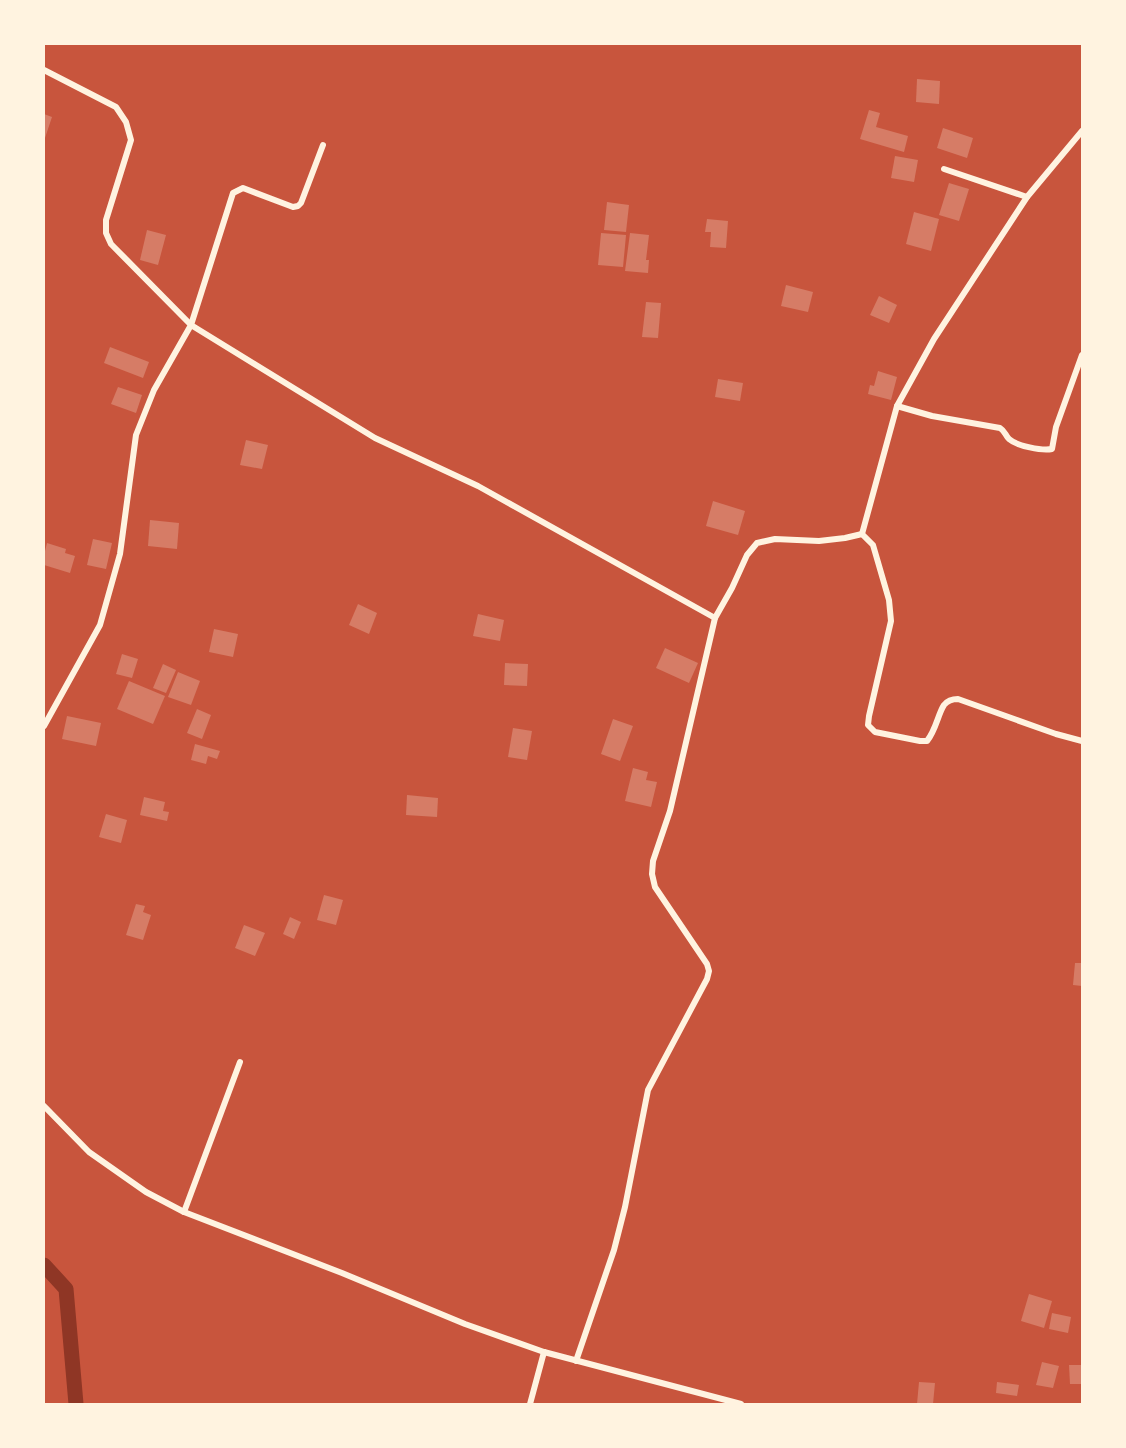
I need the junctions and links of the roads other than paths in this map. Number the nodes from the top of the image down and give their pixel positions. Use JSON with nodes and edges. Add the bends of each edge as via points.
{"nodes":[{"id":1,"x":44,"y":70,"type":"edge"},
{"id":2,"x":1083,"y":131,"type":"edge"},
{"id":3,"x":323,"y":145,"type":"dead end"},
{"id":4,"x":944,"y":169,"type":"dead end"},
{"id":5,"x":1027,"y":197,"type":"junction"},
{"id":6,"x":191,"y":325,"type":"junction"},
{"id":7,"x":1082,"y":358,"type":"edge"},
{"id":8,"x":897,"y":406,"type":"junction"},
{"id":9,"x":862,"y":534,"type":"junction"},
{"id":10,"x":715,"y":618,"type":"junction"},
{"id":11,"x":44,"y":726,"type":"edge"},
{"id":12,"x":1083,"y":741,"type":"edge"},
{"id":13,"x":240,"y":1062,"type":"dead end"},
{"id":14,"x":44,"y":1106,"type":"edge"},
{"id":15,"x":184,"y":1212,"type":"junction"},
{"id":16,"x":544,"y":1352,"type":"junction"},
{"id":17,"x":576,"y":1361,"type":"junction"},
{"id":18,"x":530,"y":1404,"type":"edge"},
{"id":19,"x":741,"y":1404,"type":"edge"}],
"edges":[{"from":1,"to":6,"type":"street","via":[[116,107],[126,122],[131,140],[106,220],[106,232],[111,244]]},
{"from":2,"to":5,"type":"street"},
{"from":3,"to":6,"type":"street","via":[[298,206],[243,188],[233,193]]},
{"from":4,"to":5,"type":"street"},
{"from":5,"to":8,"type":"street","via":[[934,339]]},
{"from":6,"to":10,"type":"street","via":[[375,438],[478,486]]},
{"from":6,"to":11,"type":"street","via":[[154,390],[136,435],[120,554],[100,625]]},
{"from":7,"to":8,"type":"street","via":[[1056,427],[1052,449],[1044,451],[1015,443],[1000,428]]},
{"from":8,"to":9,"type":"street"},
{"from":9,"to":10,"type":"street","via":[[819,541],[775,539],[757,543]]},
{"from":9,"to":12,"type":"street","via":[[873,545],[891,621],[869,717],[868,725],[875,732],[927,741],[945,704],[958,699]]},
{"from":10,"to":17,"type":"street","via":[[652,874],[655,887],[709,971],[648,1090],[614,1250]]},
{"from":13,"to":15,"type":"street"},
{"from":14,"to":15,"type":"street","via":[[89,1152],[146,1192]]},
{"from":15,"to":16,"type":"street"},
{"from":16,"to":17,"type":"street"},
{"from":16,"to":18,"type":"street"},
{"from":17,"to":19,"type":"street"}]}
